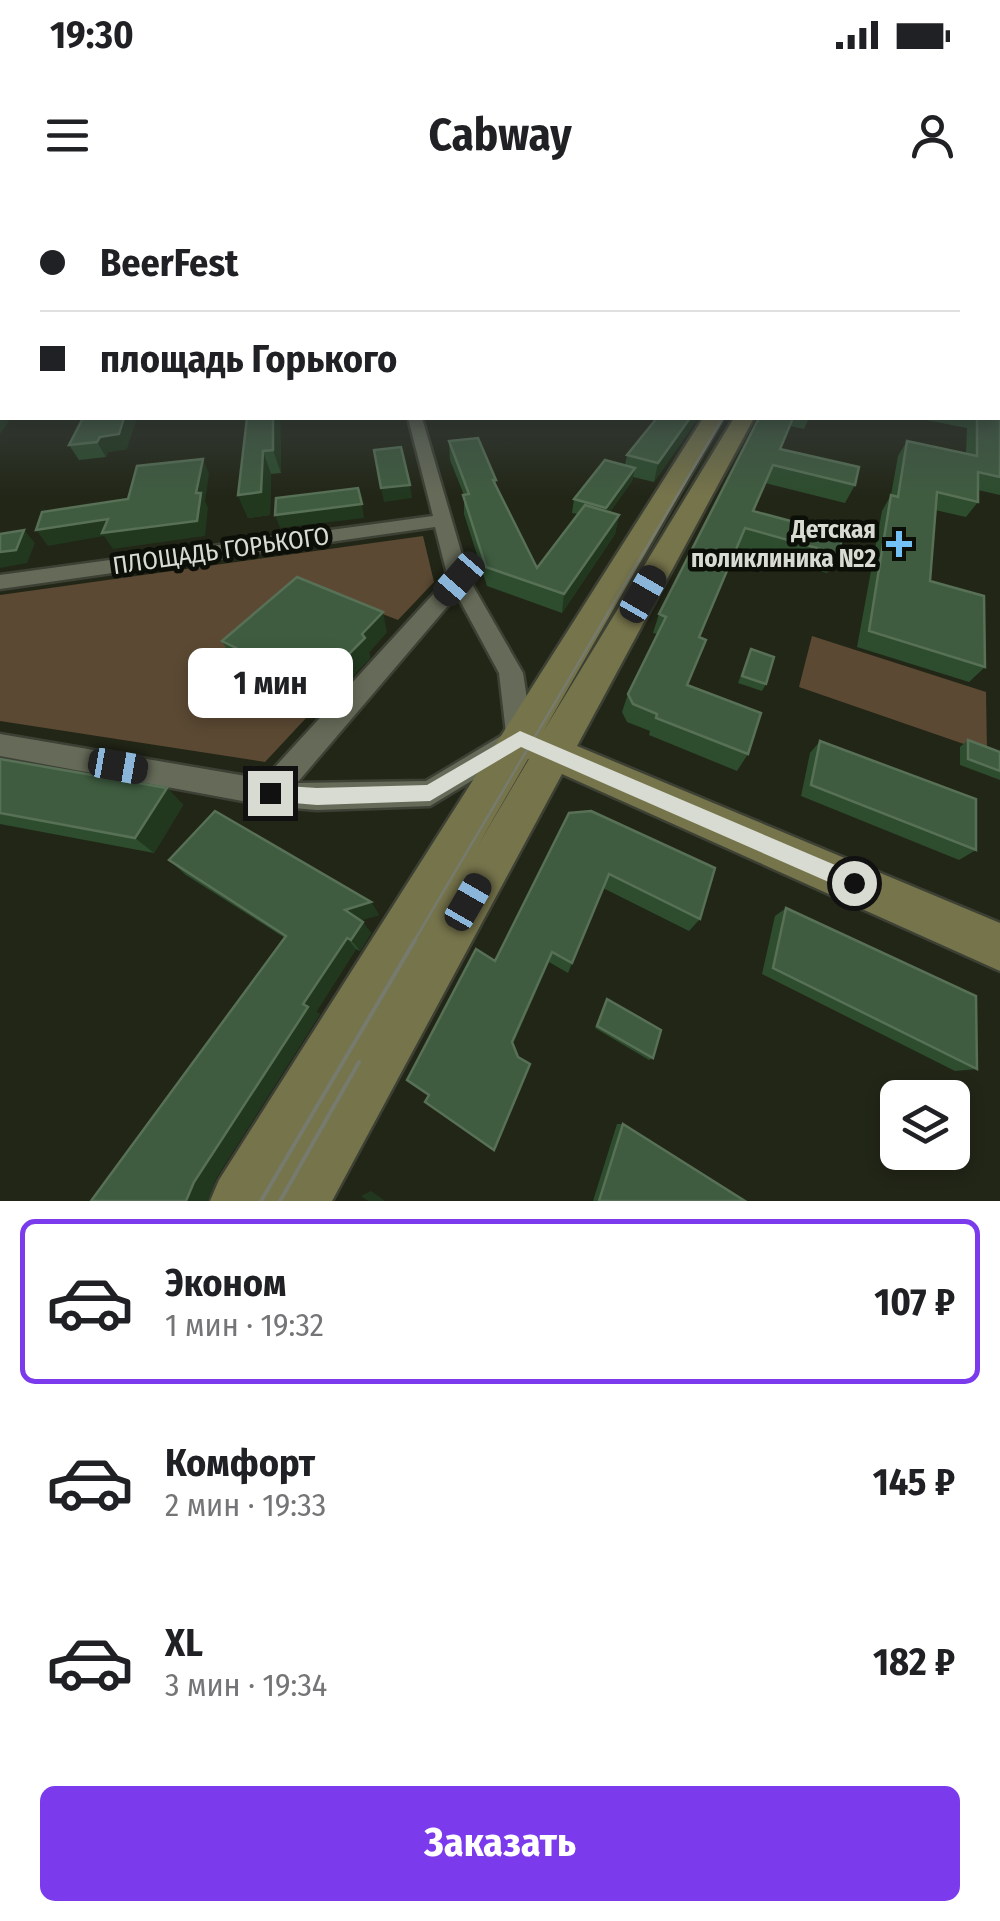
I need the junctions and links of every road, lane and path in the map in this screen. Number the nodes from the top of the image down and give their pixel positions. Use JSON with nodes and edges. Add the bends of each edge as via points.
{"nodes":[{"id":1,"x":416,"y":420,"type":"edge"},
{"id":2,"x":712,"y":420,"type":"edge"},
{"id":3,"x":743,"y":420,"type":"edge"},
{"id":4,"x":443,"y":520,"type":"junction"},
{"id":5,"x":459,"y":579,"type":"junction"},
{"id":6,"x":0,"y":582,"type":"edge"},
{"id":7,"x":0,"y":745,"type":"edge"},
{"id":8,"x":537,"y":746,"type":"junction"},
{"id":9,"x":270,"y":793,"type":"junction"},
{"id":10,"x":1000,"y":947,"type":"edge"},
{"id":11,"x":240,"y":1201,"type":"edge"},
{"id":12,"x":299,"y":1201,"type":"edge"}],
"edges":[{"from":1,"to":4,"type":"street"},
{"from":2,"to":8,"type":"main road"},
{"from":3,"to":8,"type":"main road"},
{"from":4,"to":5,"type":"street"},
{"from":4,"to":6,"type":"street","name":"ПЛОЩАДЬ ГОРЬКОГО"},
{"from":5,"to":8,"type":"street","via":[[512,672]]},
{"from":5,"to":9,"type":"street"},
{"from":7,"to":9,"type":"street"},
{"from":8,"to":9,"type":"street","via":[[430,793]]},
{"from":8,"to":10,"type":"main road"},
{"from":8,"to":11,"type":"main road"},
{"from":8,"to":12,"type":"main road"}]}
